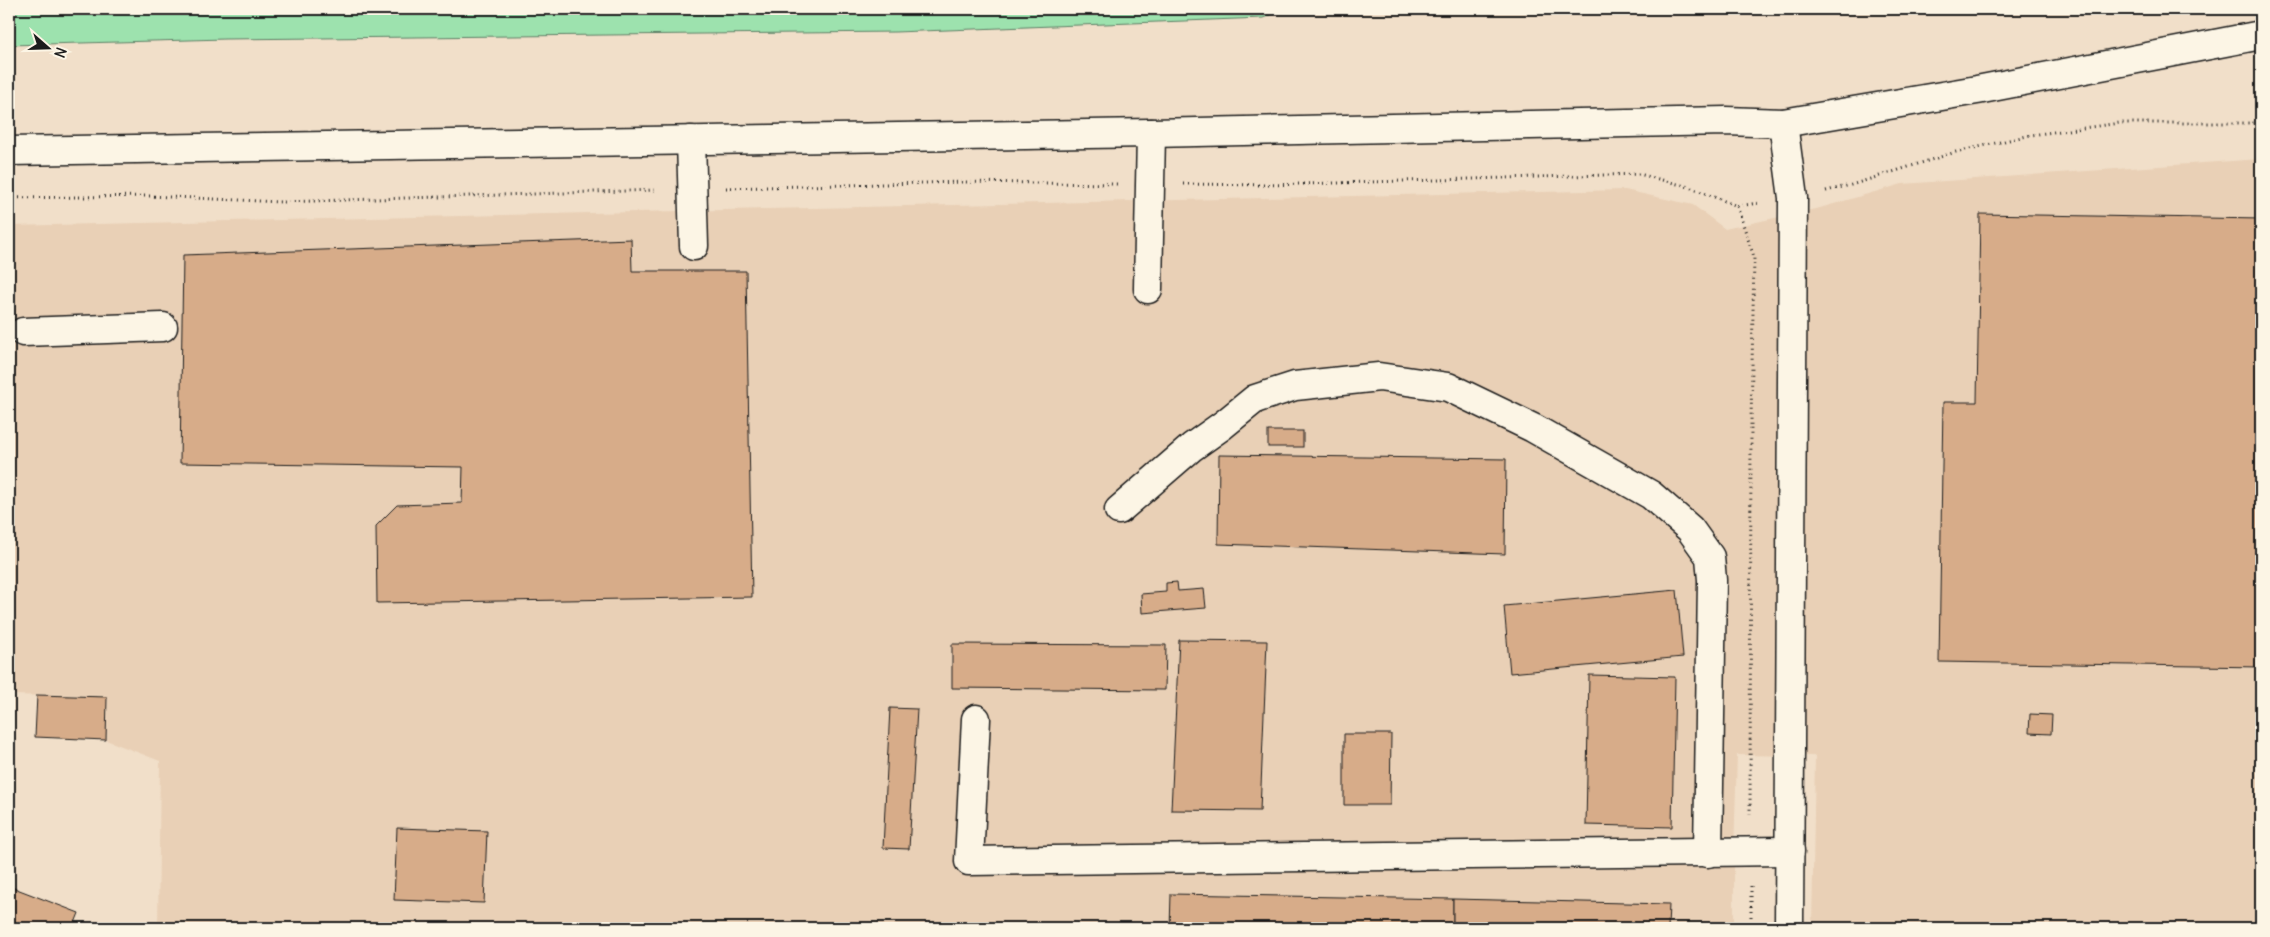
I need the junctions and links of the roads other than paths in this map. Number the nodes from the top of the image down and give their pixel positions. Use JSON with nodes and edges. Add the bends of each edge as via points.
{"nodes":[{"id":1,"x":2261,"y":36,"type":"edge"},
{"id":2,"x":1783,"y":123,"type":"junction"},
{"id":3,"x":1151,"y":134,"type":"junction"},
{"id":4,"x":691,"y":140,"type":"junction"},
{"id":5,"x":9,"y":151,"type":"edge"},
{"id":6,"x":694,"y":246,"type":"dead end"},
{"id":7,"x":1148,"y":289,"type":"dead end"},
{"id":8,"x":163,"y":327,"type":"dead end"},
{"id":9,"x":23,"y":332,"type":"dead end"},
{"id":10,"x":1119,"y":510,"type":"dead end"},
{"id":11,"x":976,"y":719,"type":"dead end"},
{"id":12,"x":1790,"y":851,"type":"junction"},
{"id":13,"x":1708,"y":853,"type":"junction"},
{"id":14,"x":1789,"y":928,"type":"edge"}],
"edges":[{"from":1,"to":2,"type":"street"},
{"from":2,"to":3,"type":"street"},
{"from":2,"to":12,"type":"street","via":[[1793,198]]},
{"from":3,"to":4,"type":"street"},
{"from":3,"to":7,"type":"street"},
{"from":4,"to":5,"type":"street"},
{"from":4,"to":6,"type":"street"},
{"from":8,"to":9,"type":"street"},
{"from":10,"to":13,"type":"street","via":[[1192,447],[1256,399],[1295,386],[1379,377],[1448,387],[1533,428],[1651,495],[1690,529],[1710,557]]},
{"from":11,"to":13,"type":"street","via":[[969,860]]},
{"from":12,"to":13,"type":"street"},
{"from":12,"to":14,"type":"street"}]}
